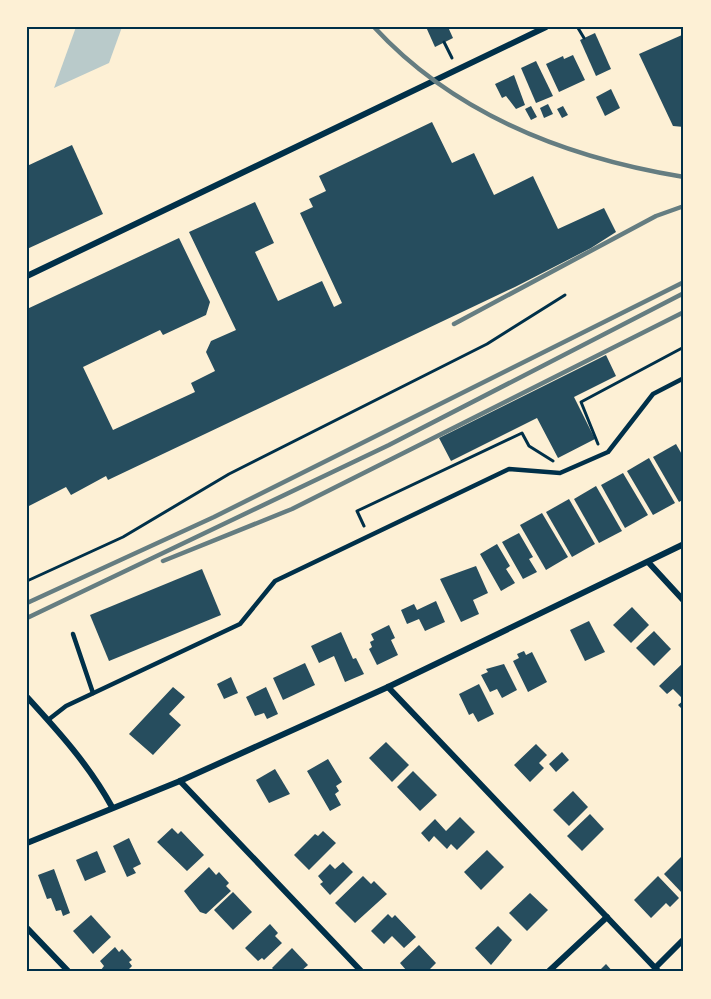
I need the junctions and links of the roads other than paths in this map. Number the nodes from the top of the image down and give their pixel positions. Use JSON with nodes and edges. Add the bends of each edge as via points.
{"nodes":[{"id":1,"x":546,"y":27,"type":"edge"},
{"id":2,"x":27,"y":276,"type":"edge"},
{"id":3,"x":684,"y":378,"type":"edge"},
{"id":4,"x":684,"y":544,"type":"edge"},
{"id":5,"x":649,"y":563,"type":"junction"},
{"id":6,"x":684,"y":601,"type":"edge"},
{"id":7,"x":73,"y":634,"type":"dead end"},
{"id":8,"x":388,"y":687,"type":"junction"},
{"id":9,"x":93,"y":693,"type":"junction"},
{"id":10,"x":27,"y":697,"type":"edge"},
{"id":11,"x":48,"y":720,"type":"junction"},
{"id":12,"x":180,"y":781,"type":"junction"},
{"id":13,"x":112,"y":807,"type":"junction"},
{"id":14,"x":27,"y":843,"type":"edge"},
{"id":15,"x":606,"y":917,"type":"junction"},
{"id":16,"x":27,"y":928,"type":"edge"},
{"id":17,"x":684,"y":939,"type":"edge"},
{"id":18,"x":657,"y":970,"type":"edge"},
{"id":19,"x":69,"y":972,"type":"edge"},
{"id":20,"x":362,"y":972,"type":"edge"},
{"id":21,"x":548,"y":972,"type":"edge"}],
"edges":[{"from":1,"to":2,"type":"street"},
{"from":3,"to":9,"type":"lane","via":[[653,394],[608,452],[560,473],[509,470],[275,581],[240,624]]},
{"from":4,"to":5,"type":"street"},
{"from":5,"to":6,"type":"street"},
{"from":5,"to":8,"type":"street"},
{"from":7,"to":9,"type":"lane"},
{"from":8,"to":12,"type":"street"},
{"from":8,"to":15,"type":"street"},
{"from":9,"to":11,"type":"lane"},
{"from":10,"to":11,"type":"street"},
{"from":11,"to":13,"type":"street","via":[[94,775]]},
{"from":12,"to":13,"type":"street"},
{"from":12,"to":20,"type":"street"},
{"from":13,"to":14,"type":"street"},
{"from":15,"to":18,"type":"street"},
{"from":15,"to":21,"type":"street"},
{"from":16,"to":19,"type":"street"},
{"from":17,"to":18,"type":"street"}]}
